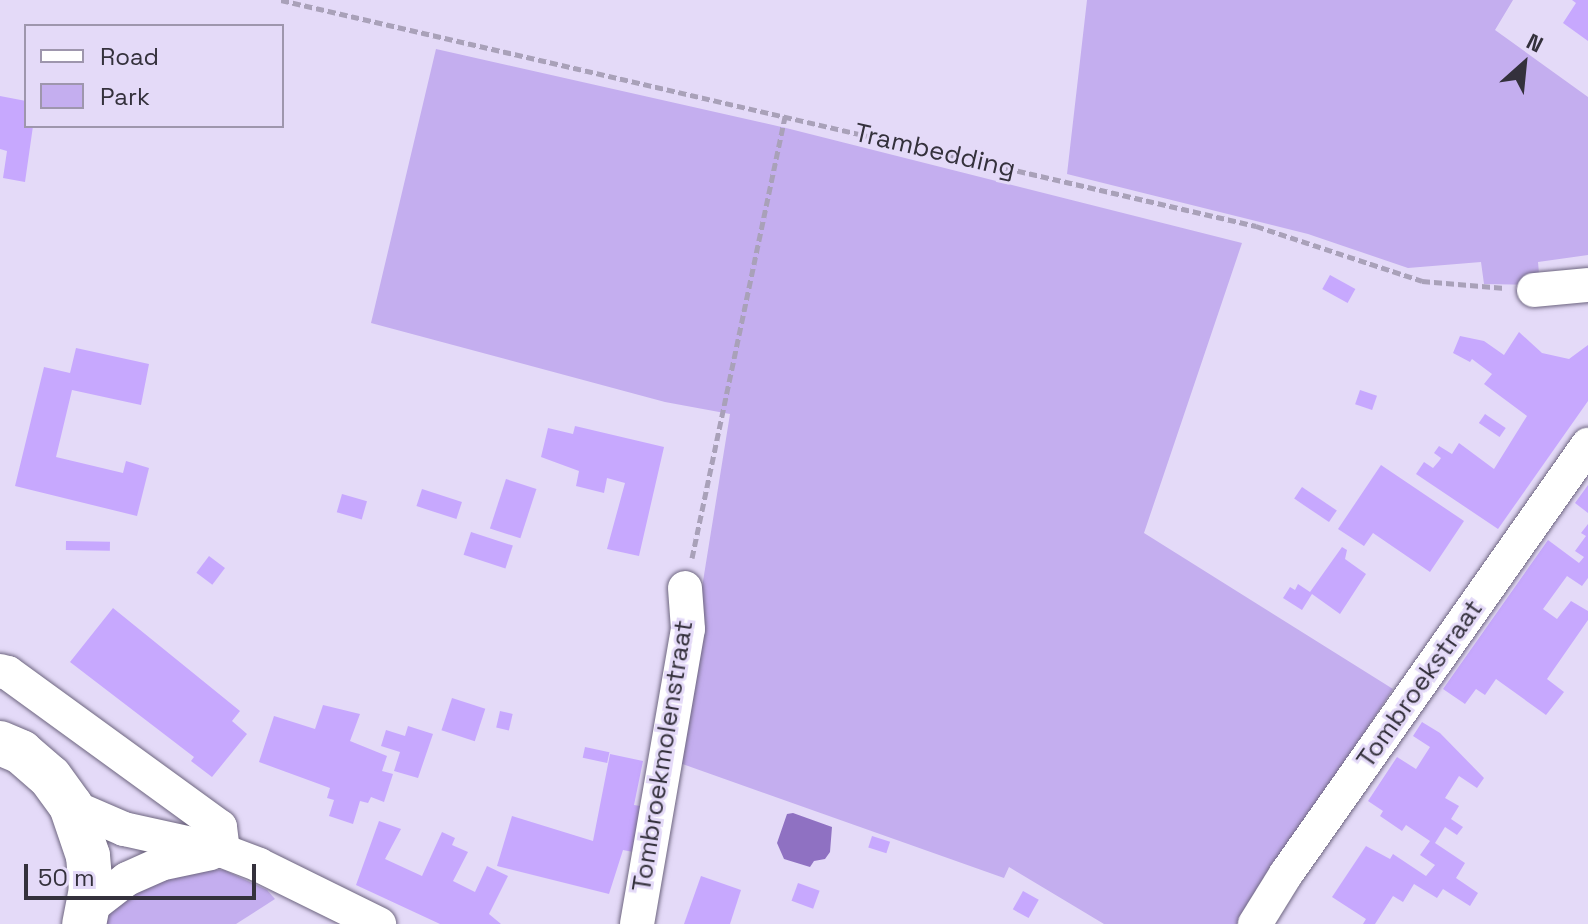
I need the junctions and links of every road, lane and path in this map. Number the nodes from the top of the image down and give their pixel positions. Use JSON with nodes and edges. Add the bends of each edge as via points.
{"nodes":[{"id":1,"x":281,"y":0,"type":"edge"},
{"id":2,"x":785,"y":116,"type":"junction"},
{"id":3,"x":1588,"y":285,"type":"edge"},
{"id":4,"x":1534,"y":290,"type":"joint"},
{"id":5,"x":1588,"y":445,"type":"edge"},
{"id":6,"x":685,"y":588,"type":"joint"},
{"id":7,"x":0,"y":671,"type":"edge"},
{"id":8,"x":0,"y":743,"type":"edge"},
{"id":9,"x":71,"y":806,"type":"junction"},
{"id":10,"x":223,"y":851,"type":"junction"},
{"id":11,"x":86,"y":917,"type":"edge"},
{"id":12,"x":379,"y":924,"type":"edge"},
{"id":13,"x":637,"y":924,"type":"edge"},
{"id":14,"x":1255,"y":924,"type":"edge"}],
"edges":[{"from":1,"to":2,"type":"path","name":"Trambedding"},
{"from":2,"to":4,"type":"path","name":"Trambedding","via":[[1256,226],[1422,281]]},
{"from":2,"to":6,"type":"path"},
{"from":3,"to":4,"type":"street"},
{"from":5,"to":14,"type":"street","name":"Tombroekstraat"},
{"from":6,"to":13,"type":"street","name":"Tombroekmolenstraat","via":[[688,629]]},
{"from":7,"to":10,"type":"street","via":[[220,827]]},
{"from":8,"to":9,"type":"main road","via":[[21,752],[50,777]]},
{"from":9,"to":10,"type":"street","via":[[124,829]]},
{"from":9,"to":11,"type":"main road","via":[[88,856]]},
{"from":10,"to":11,"type":"street","via":[[160,864],[127,879]]},
{"from":10,"to":12,"type":"street"}]}
